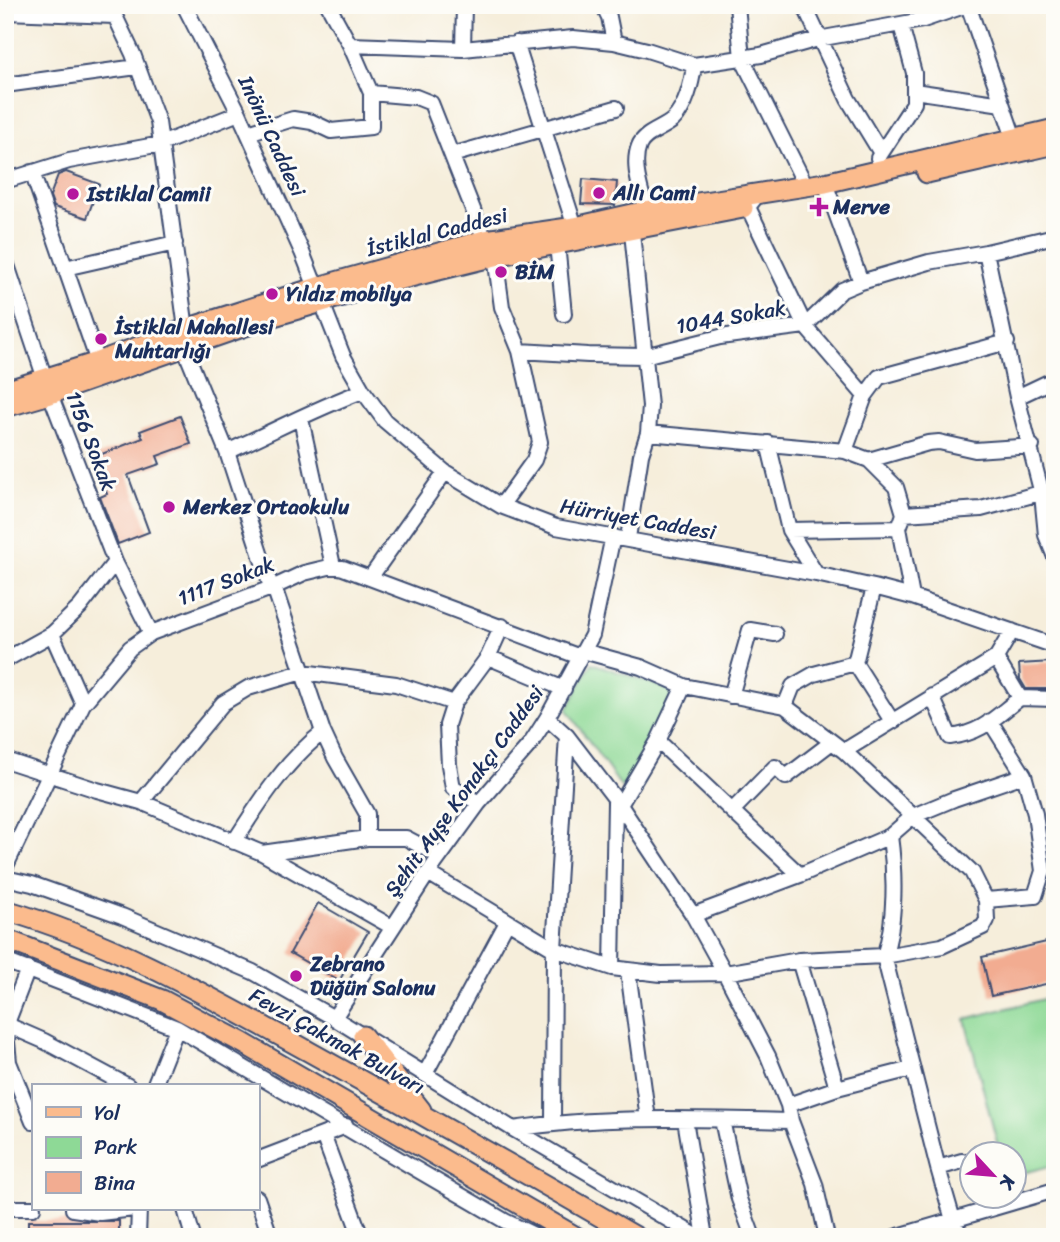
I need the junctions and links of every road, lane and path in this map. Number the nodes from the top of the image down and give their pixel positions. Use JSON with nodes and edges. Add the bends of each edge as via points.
{"nodes":[{"id":1,"x":184,"y":5,"type":"edge"},
{"id":2,"x":328,"y":5,"type":"edge"},
{"id":3,"x":464,"y":5,"type":"edge"},
{"id":4,"x":603,"y":5,"type":"edge"},
{"id":5,"x":737,"y":5,"type":"edge"},
{"id":6,"x":804,"y":5,"type":"edge"},
{"id":7,"x":968,"y":5,"type":"edge"},
{"id":8,"x":110,"y":8,"type":"edge"},
{"id":9,"x":5,"y":12,"type":"edge"},
{"id":10,"x":921,"y":13,"type":"edge"},
{"id":11,"x":901,"y":24,"type":"junction"},
{"id":12,"x":818,"y":39,"type":"junction"},
{"id":13,"x":614,"y":42,"type":"junction"},
{"id":14,"x":516,"y":43,"type":"junction"},
{"id":15,"x":350,"y":46,"type":"junction"},
{"id":16,"x":463,"y":49,"type":"junction"},
{"id":17,"x":742,"y":58,"type":"junction"},
{"id":18,"x":694,"y":65,"type":"junction"},
{"id":19,"x":138,"y":67,"type":"junction"},
{"id":20,"x":5,"y":85,"type":"edge"},
{"id":21,"x":914,"y":91,"type":"junction"},
{"id":22,"x":371,"y":93,"type":"junction"},
{"id":23,"x":1002,"y":104,"type":"junction"},
{"id":24,"x":616,"y":108,"type":"dead end"},
{"id":25,"x":239,"y":113,"type":"junction"},
{"id":26,"x":543,"y":129,"type":"junction"},
{"id":27,"x":248,"y":133,"type":"junction"},
{"id":28,"x":1014,"y":138,"type":"junction"},
{"id":29,"x":1054,"y":139,"type":"edge"},
{"id":30,"x":162,"y":144,"type":"junction"},
{"id":31,"x":881,"y":153,"type":"junction"},
{"id":32,"x":452,"y":155,"type":"junction"},
{"id":33,"x":32,"y":172,"type":"junction"},
{"id":34,"x":868,"y":173,"type":"junction"},
{"id":35,"x":5,"y":181,"type":"edge"},
{"id":36,"x":820,"y":188,"type":"junction"},
{"id":37,"x":753,"y":200,"type":"junction"},
{"id":38,"x":636,"y":219,"type":"junction"},
{"id":39,"x":575,"y":227,"type":"junction"},
{"id":40,"x":1055,"y":236,"type":"edge"},
{"id":41,"x":175,"y":243,"type":"junction"},
{"id":42,"x":557,"y":244,"type":"junction"},
{"id":43,"x":490,"y":248,"type":"junction"},
{"id":44,"x":986,"y":252,"type":"junction"},
{"id":45,"x":5,"y":258,"type":"edge"},
{"id":46,"x":65,"y":268,"type":"junction"},
{"id":47,"x":861,"y":282,"type":"junction"},
{"id":48,"x":319,"y":295,"type":"junction"},
{"id":49,"x":564,"y":314,"type":"dead end"},
{"id":50,"x":806,"y":326,"type":"junction"},
{"id":51,"x":185,"y":338,"type":"junction"},
{"id":52,"x":1007,"y":342,"type":"junction"},
{"id":53,"x":520,"y":351,"type":"junction"},
{"id":54,"x":644,"y":356,"type":"junction"},
{"id":55,"x":98,"y":362,"type":"junction"},
{"id":56,"x":1055,"y":379,"type":"edge"},
{"id":57,"x":48,"y":386,"type":"junction"},
{"id":58,"x":5,"y":391,"type":"edge"},
{"id":59,"x":363,"y":391,"type":"junction"},
{"id":60,"x":864,"y":396,"type":"junction"},
{"id":61,"x":1017,"y":397,"type":"junction"},
{"id":62,"x":5,"y":407,"type":"edge"},
{"id":63,"x":301,"y":419,"type":"junction"},
{"id":64,"x":648,"y":433,"type":"junction"},
{"id":65,"x":768,"y":443,"type":"junction"},
{"id":66,"x":1032,"y":446,"type":"junction"},
{"id":67,"x":845,"y":451,"type":"junction"},
{"id":68,"x":227,"y":452,"type":"junction"},
{"id":69,"x":869,"y":460,"type":"junction"},
{"id":70,"x":445,"y":472,"type":"junction"},
{"id":71,"x":1049,"y":491,"type":"edge"},
{"id":72,"x":500,"y":506,"type":"junction"},
{"id":73,"x":901,"y":521,"type":"junction"},
{"id":74,"x":789,"y":530,"type":"junction"},
{"id":75,"x":621,"y":537,"type":"junction"},
{"id":76,"x":1055,"y":557,"type":"edge"},
{"id":77,"x":115,"y":562,"type":"junction"},
{"id":78,"x":333,"y":566,"type":"junction"},
{"id":79,"x":816,"y":574,"type":"junction"},
{"id":80,"x":370,"y":578,"type":"junction"},
{"id":81,"x":272,"y":587,"type":"junction"},
{"id":82,"x":874,"y":587,"type":"junction"},
{"id":83,"x":912,"y":597,"type":"junction"},
{"id":84,"x":502,"y":626,"type":"junction"},
{"id":85,"x":1012,"y":631,"type":"junction"},
{"id":86,"x":151,"y":633,"type":"junction"},
{"id":87,"x":52,"y":634,"type":"junction"},
{"id":88,"x":775,"y":634,"type":"dead end"},
{"id":89,"x":1055,"y":646,"type":"edge"},
{"id":90,"x":582,"y":654,"type":"junction"},
{"id":91,"x":488,"y":657,"type":"junction"},
{"id":92,"x":996,"y":658,"type":"junction"},
{"id":93,"x":5,"y":660,"type":"edge"},
{"id":94,"x":855,"y":663,"type":"junction"},
{"id":95,"x":302,"y":672,"type":"junction"},
{"id":96,"x":684,"y":686,"type":"junction"},
{"id":97,"x":564,"y":689,"type":"junction"},
{"id":98,"x":731,"y":696,"type":"junction"},
{"id":99,"x":932,"y":696,"type":"junction"},
{"id":100,"x":1020,"y":698,"type":"junction"},
{"id":101,"x":1055,"y":699,"type":"edge"},
{"id":102,"x":83,"y":704,"type":"junction"},
{"id":103,"x":454,"y":704,"type":"junction"},
{"id":104,"x":785,"y":706,"type":"junction"},
{"id":105,"x":548,"y":718,"type":"junction"},
{"id":106,"x":891,"y":721,"type":"junction"},
{"id":107,"x":990,"y":721,"type":"junction"},
{"id":108,"x":323,"y":732,"type":"junction"},
{"id":109,"x":567,"y":736,"type":"junction"},
{"id":110,"x":658,"y":741,"type":"junction"},
{"id":111,"x":838,"y":747,"type":"junction"},
{"id":112,"x":5,"y":760,"type":"edge"},
{"id":113,"x":49,"y":774,"type":"junction"},
{"id":114,"x":1024,"y":775,"type":"junction"},
{"id":115,"x":141,"y":802,"type":"junction"},
{"id":116,"x":479,"y":803,"type":"junction"},
{"id":117,"x":618,"y":803,"type":"junction"},
{"id":118,"x":732,"y":811,"type":"junction"},
{"id":119,"x":913,"y":816,"type":"junction"},
{"id":120,"x":890,"y":836,"type":"junction"},
{"id":121,"x":367,"y":838,"type":"junction"},
{"id":122,"x":234,"y":842,"type":"junction"},
{"id":123,"x":262,"y":853,"type":"junction"},
{"id":124,"x":440,"y":856,"type":"junction"},
{"id":125,"x":5,"y":868,"type":"edge"},
{"id":126,"x":1049,"y":869,"type":"edge"},
{"id":127,"x":428,"y":873,"type":"junction"},
{"id":128,"x":800,"y":875,"type":"junction"},
{"id":129,"x":5,"y":878,"type":"edge"},
{"id":130,"x":986,"y":900,"type":"junction"},
{"id":131,"x":5,"y":910,"type":"edge"},
{"id":132,"x":693,"y":915,"type":"junction"},
{"id":133,"x":507,"y":922,"type":"junction"},
{"id":134,"x":392,"y":927,"type":"junction"},
{"id":135,"x":5,"y":939,"type":"edge"},
{"id":136,"x":554,"y":949,"type":"junction"},
{"id":137,"x":884,"y":956,"type":"junction"},
{"id":138,"x":799,"y":960,"type":"junction"},
{"id":139,"x":5,"y":961,"type":"edge"},
{"id":140,"x":612,"y":968,"type":"junction"},
{"id":141,"x":28,"y":969,"type":"junction"},
{"id":142,"x":628,"y":971,"type":"junction"},
{"id":143,"x":725,"y":973,"type":"junction"},
{"id":144,"x":334,"y":1018,"type":"junction"},
{"id":145,"x":7,"y":1025,"type":"edge"},
{"id":146,"x":177,"y":1028,"type":"junction"},
{"id":147,"x":363,"y":1036,"type":"junction"},
{"id":148,"x":911,"y":1069,"type":"junction"},
{"id":149,"x":425,"y":1074,"type":"junction"},
{"id":150,"x":124,"y":1084,"type":"edge"},
{"id":151,"x":155,"y":1084,"type":"edge"},
{"id":152,"x":836,"y":1088,"type":"junction"},
{"id":153,"x":788,"y":1105,"type":"junction"},
{"id":154,"x":426,"y":1117,"type":"junction"},
{"id":155,"x":648,"y":1119,"type":"junction"},
{"id":156,"x":32,"y":1120,"type":"edge"},
{"id":157,"x":685,"y":1120,"type":"junction"},
{"id":158,"x":722,"y":1120,"type":"junction"},
{"id":159,"x":790,"y":1121,"type":"junction"},
{"id":160,"x":553,"y":1123,"type":"junction"},
{"id":161,"x":346,"y":1126,"type":"junction"},
{"id":162,"x":513,"y":1129,"type":"junction"},
{"id":163,"x":323,"y":1135,"type":"junction"},
{"id":164,"x":259,"y":1159,"type":"edge"},
{"id":165,"x":958,"y":1162,"type":"edge"},
{"id":166,"x":938,"y":1168,"type":"junction"},
{"id":167,"x":1055,"y":1190,"type":"edge"},
{"id":168,"x":259,"y":1204,"type":"edge"},
{"id":169,"x":32,"y":1208,"type":"edge"},
{"id":170,"x":5,"y":1209,"type":"edge"},
{"id":171,"x":79,"y":1210,"type":"edge"},
{"id":172,"x":127,"y":1210,"type":"edge"},
{"id":173,"x":136,"y":1210,"type":"edge"},
{"id":174,"x":185,"y":1210,"type":"edge"},
{"id":175,"x":953,"y":1220,"type":"junction"},
{"id":176,"x":138,"y":1237,"type":"edge"},
{"id":177,"x":193,"y":1237,"type":"edge"},
{"id":178,"x":268,"y":1237,"type":"edge"},
{"id":179,"x":361,"y":1237,"type":"edge"},
{"id":180,"x":538,"y":1237,"type":"edge"},
{"id":181,"x":576,"y":1237,"type":"edge"},
{"id":182,"x":636,"y":1237,"type":"edge"},
{"id":183,"x":698,"y":1237,"type":"edge"},
{"id":184,"x":705,"y":1237,"type":"edge"},
{"id":185,"x":753,"y":1237,"type":"edge"},
{"id":186,"x":827,"y":1237,"type":"edge"},
{"id":187,"x":895,"y":1237,"type":"edge"},
{"id":188,"x":961,"y":1237,"type":"edge"}],
"edges":[{"from":1,"to":25,"type":"street","name":"Inönü Caddesi"},
{"from":2,"to":15,"type":"street"},
{"from":3,"to":16,"type":"street"},
{"from":4,"to":13,"type":"street"},
{"from":5,"to":17,"type":"street"},
{"from":6,"to":12,"type":"street"},
{"from":7,"to":10,"type":"street"},
{"from":7,"to":23,"type":"street"},
{"from":8,"to":9,"type":"street"},
{"from":8,"to":19,"type":"street"},
{"from":10,"to":11,"type":"street"},
{"from":11,"to":12,"type":"street"},
{"from":11,"to":21,"type":"street"},
{"from":12,"to":17,"type":"street"},
{"from":12,"to":31,"type":"street"},
{"from":13,"to":14,"type":"street","via":[[573,38]]},
{"from":13,"to":18,"type":"street"},
{"from":14,"to":16,"type":"street"},
{"from":14,"to":26,"type":"street"},
{"from":15,"to":16,"type":"street"},
{"from":15,"to":22,"type":"street"},
{"from":17,"to":18,"type":"street"},
{"from":17,"to":36,"type":"street"},
{"from":18,"to":38,"type":"street","name":"Şehit Ayşe Konakçı Caddesi","via":[[684,103],[674,119],[639,146]]},
{"from":19,"to":20,"type":"street"},
{"from":19,"to":30,"type":"street"},
{"from":21,"to":23,"type":"street"},
{"from":21,"to":31,"type":"street","via":[[914,103]]},
{"from":22,"to":27,"type":"street","via":[[371,127],[331,131],[293,119]]},
{"from":22,"to":32,"type":"street","via":[[431,103]]},
{"from":23,"to":28,"type":"street"},
{"from":24,"to":26,"type":"street"},
{"from":25,"to":27,"type":"street","name":"Inönü Caddesi"},
{"from":25,"to":30,"type":"street"},
{"from":26,"to":32,"type":"street"},
{"from":26,"to":39,"type":"street"},
{"from":27,"to":48,"type":"street","name":"Inönü Caddesi"},
{"from":28,"to":29,"type":"main road","name":"İstiklal Caddesi"},
{"from":28,"to":34,"type":"main road","name":"İstiklal Caddesi"},
{"from":29,"to":36,"type":"main road","name":"İstiklal Caddesi"},
{"from":30,"to":33,"type":"street"},
{"from":30,"to":41,"type":"street"},
{"from":31,"to":34,"type":"street"},
{"from":32,"to":43,"type":"street"},
{"from":33,"to":35,"type":"street"},
{"from":33,"to":46,"type":"street"},
{"from":34,"to":36,"type":"main road","name":"İstiklal Caddesi"},
{"from":36,"to":37,"type":"main road","name":"İstiklal Caddesi"},
{"from":36,"to":47,"type":"street"},
{"from":37,"to":38,"type":"main road","name":"İstiklal Caddesi"},
{"from":37,"to":50,"type":"street"},
{"from":38,"to":39,"type":"main road","name":"İstiklal Caddesi"},
{"from":38,"to":42,"type":"main road","name":"İstiklal Caddesi"},
{"from":38,"to":54,"type":"street","name":"Şehit Ayşe Konakçı Caddesi"},
{"from":39,"to":43,"type":"main road","name":"İstiklal Caddesi"},
{"from":40,"to":44,"type":"street","name":"1044 Sokak"},
{"from":41,"to":46,"type":"street"},
{"from":41,"to":51,"type":"street"},
{"from":42,"to":43,"type":"main road","name":"İstiklal Caddesi"},
{"from":42,"to":49,"type":"street"},
{"from":43,"to":48,"type":"main road","name":"İstiklal Caddesi"},
{"from":43,"to":53,"type":"street","via":[[502,307]]},
{"from":44,"to":47,"type":"street","name":"1044 Sokak","via":[[929,262]]},
{"from":44,"to":52,"type":"street"},
{"from":45,"to":57,"type":"street","name":"1156 Sokak"},
{"from":46,"to":55,"type":"street"},
{"from":47,"to":50,"type":"street","name":"1044 Sokak","via":[[842,290]]},
{"from":48,"to":51,"type":"main road","name":"İstiklal Caddesi"},
{"from":48,"to":59,"type":"street","name":"Hürriyet Caddesi","via":[[343,356]]},
{"from":50,"to":54,"type":"street","name":"1044 Sokak","via":[[720,337]]},
{"from":50,"to":60,"type":"street"},
{"from":51,"to":55,"type":"main road","name":"İstiklal Caddesi"},
{"from":51,"to":57,"type":"main road"},
{"from":51,"to":68,"type":"street"},
{"from":52,"to":60,"type":"street","via":[[878,377]]},
{"from":52,"to":61,"type":"street"},
{"from":53,"to":54,"type":"street","name":"1044 Sokak"},
{"from":53,"to":72,"type":"street","via":[[540,442],[534,460]]},
{"from":54,"to":64,"type":"street","name":"Şehit Ayşe Konakçı Caddesi"},
{"from":55,"to":57,"type":"main road","name":"İstiklal Caddesi"},
{"from":56,"to":61,"type":"street"},
{"from":57,"to":58,"type":"main road","name":"İstiklal Caddesi"},
{"from":57,"to":62,"type":"main road"},
{"from":57,"to":77,"type":"street","name":"1156 Sokak"},
{"from":59,"to":63,"type":"street"},
{"from":59,"to":70,"type":"street","name":"Hürriyet Caddesi","via":[[385,421]]},
{"from":60,"to":67,"type":"street"},
{"from":61,"to":66,"type":"street"},
{"from":63,"to":68,"type":"street"},
{"from":63,"to":78,"type":"street"},
{"from":64,"to":65,"type":"street"},
{"from":64,"to":75,"type":"street","name":"Şehit Ayşe Konakçı Caddesi"},
{"from":65,"to":67,"type":"street"},
{"from":65,"to":74,"type":"street"},
{"from":66,"to":69,"type":"street","via":[[975,450],[939,442]]},
{"from":66,"to":71,"type":"street"},
{"from":67,"to":69,"type":"street"},
{"from":68,"to":81,"type":"street"},
{"from":69,"to":73,"type":"street","via":[[896,487]]},
{"from":70,"to":72,"type":"street","name":"Hürriyet Caddesi"},
{"from":70,"to":80,"type":"street"},
{"from":71,"to":73,"type":"street","via":[[981,509]]},
{"from":71,"to":76,"type":"street","via":[[1046,535]]},
{"from":72,"to":75,"type":"street","name":"Hürriyet Caddesi","via":[[556,527]]},
{"from":73,"to":74,"type":"street"},
{"from":73,"to":83,"type":"street"},
{"from":74,"to":79,"type":"street"},
{"from":75,"to":79,"type":"street","name":"Hürriyet Caddesi"},
{"from":75,"to":90,"type":"street","name":"Şehit Ayşe Konakçı Caddesi"},
{"from":77,"to":86,"type":"street","name":"1156 Sokak"},
{"from":77,"to":87,"type":"street"},
{"from":78,"to":80,"type":"street"},
{"from":78,"to":81,"type":"street","name":"1117 Sokak"},
{"from":79,"to":82,"type":"street","name":"Hürriyet Caddesi"},
{"from":80,"to":84,"type":"street"},
{"from":81,"to":86,"type":"street","name":"1117 Sokak"},
{"from":81,"to":95,"type":"street"},
{"from":82,"to":83,"type":"street","name":"Hürriyet Caddesi"},
{"from":82,"to":94,"type":"street"},
{"from":83,"to":85,"type":"street","name":"Hürriyet Caddesi"},
{"from":84,"to":90,"type":"street"},
{"from":84,"to":91,"type":"street"},
{"from":85,"to":89,"type":"street","name":"Hürriyet Caddesi"},
{"from":85,"to":92,"type":"street"},
{"from":86,"to":102,"type":"street","name":"1117 Sokak","via":[[130,648]]},
{"from":87,"to":93,"type":"street"},
{"from":87,"to":102,"type":"street"},
{"from":88,"to":98,"type":"street","via":[[750,629]]},
{"from":90,"to":96,"type":"street","via":[[641,667]]},
{"from":90,"to":97,"type":"street","name":"Şehit Ayşe Konakçı Caddesi"},
{"from":91,"to":97,"type":"street"},
{"from":91,"to":103,"type":"street"},
{"from":92,"to":99,"type":"street"},
{"from":92,"to":100,"type":"street"},
{"from":94,"to":104,"type":"street","via":[[814,674],[793,686]]},
{"from":94,"to":106,"type":"street"},
{"from":95,"to":103,"type":"street","via":[[396,684]]},
{"from":95,"to":108,"type":"street"},
{"from":95,"to":115,"type":"street","via":[[248,688],[223,703]]},
{"from":96,"to":98,"type":"street"},
{"from":96,"to":110,"type":"street"},
{"from":97,"to":105,"type":"street","name":"Şehit Ayşe Konakçı Caddesi"},
{"from":98,"to":104,"type":"street"},
{"from":99,"to":106,"type":"street"},
{"from":99,"to":107,"type":"street","via":[[950,737],[982,729]]},
{"from":100,"to":101,"type":"street"},
{"from":100,"to":107,"type":"street"},
{"from":102,"to":113,"type":"street","name":"1117 Sokak"},
{"from":103,"to":116,"type":"street","via":[[447,725],[453,788]]},
{"from":104,"to":111,"type":"street"},
{"from":105,"to":109,"type":"street"},
{"from":105,"to":116,"type":"street","name":"Şehit Ayşe Konakçı Caddesi"},
{"from":106,"to":111,"type":"street"},
{"from":107,"to":114,"type":"street"},
{"from":108,"to":121,"type":"street","via":[[367,814]]},
{"from":108,"to":122,"type":"street","via":[[300,750],[264,794]]},
{"from":109,"to":117,"type":"street"},
{"from":109,"to":136,"type":"street"},
{"from":110,"to":117,"type":"street"},
{"from":110,"to":118,"type":"street"},
{"from":111,"to":118,"type":"street","via":[[786,777],[775,766]]},
{"from":111,"to":119,"type":"street"},
{"from":112,"to":113,"type":"street"},
{"from":113,"to":115,"type":"street"},
{"from":113,"to":125,"type":"street","name":"1117 Sokak"},
{"from":114,"to":119,"type":"street"},
{"from":114,"to":126,"type":"street"},
{"from":115,"to":122,"type":"street"},
{"from":116,"to":124,"type":"street","name":"Şehit Ayşe Konakçı Caddesi"},
{"from":117,"to":132,"type":"street"},
{"from":117,"to":140,"type":"street"},
{"from":118,"to":128,"type":"street"},
{"from":119,"to":120,"type":"street"},
{"from":119,"to":130,"type":"street","via":[[972,872]]},
{"from":120,"to":128,"type":"street"},
{"from":120,"to":137,"type":"street","via":[[891,927]]},
{"from":121,"to":123,"type":"street"},
{"from":121,"to":124,"type":"street","via":[[406,838]]},
{"from":122,"to":123,"type":"street"},
{"from":123,"to":134,"type":"street"},
{"from":124,"to":127,"type":"street","name":"Şehit Ayşe Konakçı Caddesi"},
{"from":126,"to":130,"type":"street","via":[[1035,896]]},
{"from":127,"to":133,"type":"street"},
{"from":127,"to":134,"type":"street","name":"Şehit Ayşe Konakçı Caddesi"},
{"from":128,"to":132,"type":"street"},
{"from":129,"to":144,"type":"street","via":[[122,916],[253,972]]},
{"from":130,"to":137,"type":"street","via":[[983,927],[942,946]]},
{"from":131,"to":154,"type":"main road","name":"Fevzi Çakmak Bulvarı","via":[[125,955],[205,994]]},
{"from":132,"to":143,"type":"street"},
{"from":133,"to":136,"type":"street"},
{"from":133,"to":149,"type":"street"},
{"from":134,"to":144,"type":"street","name":"Şehit Ayşe Konakçı Caddesi"},
{"from":135,"to":181,"type":"main road","via":[[162,1000]]},
{"from":136,"to":140,"type":"street"},
{"from":136,"to":160,"type":"street"},
{"from":137,"to":138,"type":"street"},
{"from":137,"to":148,"type":"street"},
{"from":138,"to":143,"type":"street"},
{"from":138,"to":152,"type":"street"},
{"from":139,"to":141,"type":"street"},
{"from":140,"to":142,"type":"street"},
{"from":141,"to":145,"type":"street"},
{"from":141,"to":146,"type":"street"},
{"from":142,"to":143,"type":"street"},
{"from":142,"to":155,"type":"street"},
{"from":143,"to":153,"type":"street"},
{"from":144,"to":147,"type":"street"},
{"from":145,"to":150,"type":"street"},
{"from":145,"to":156,"type":"street","via":[[9,1062]]},
{"from":146,"to":151,"type":"street"},
{"from":146,"to":161,"type":"street"},
{"from":147,"to":149,"type":"street"},
{"from":147,"to":154,"type":"main road"},
{"from":148,"to":152,"type":"street"},
{"from":148,"to":166,"type":"street"},
{"from":149,"to":162,"type":"street"},
{"from":152,"to":153,"type":"street"},
{"from":153,"to":159,"type":"street"},
{"from":154,"to":182,"type":"main road","name":"Fevzi Çakmak Bulvarı"},
{"from":155,"to":157,"type":"street"},
{"from":155,"to":160,"type":"street"},
{"from":157,"to":158,"type":"street"},
{"from":157,"to":184,"type":"street"},
{"from":158,"to":159,"type":"street"},
{"from":158,"to":185,"type":"street","via":[[739,1199]]},
{"from":159,"to":186,"type":"street","via":[[815,1184]]},
{"from":160,"to":162,"type":"street"},
{"from":161,"to":163,"type":"street"},
{"from":161,"to":180,"type":"street"},
{"from":162,"to":183,"type":"street"},
{"from":163,"to":164,"type":"street"},
{"from":163,"to":179,"type":"street"},
{"from":165,"to":166,"type":"street"},
{"from":166,"to":175,"type":"street"},
{"from":167,"to":175,"type":"street"},
{"from":168,"to":178,"type":"street"},
{"from":169,"to":170,"type":"street"},
{"from":171,"to":172,"type":"street"},
{"from":173,"to":176,"type":"street"},
{"from":174,"to":177,"type":"street"},
{"from":175,"to":187,"type":"street"},
{"from":175,"to":188,"type":"street"}]}
